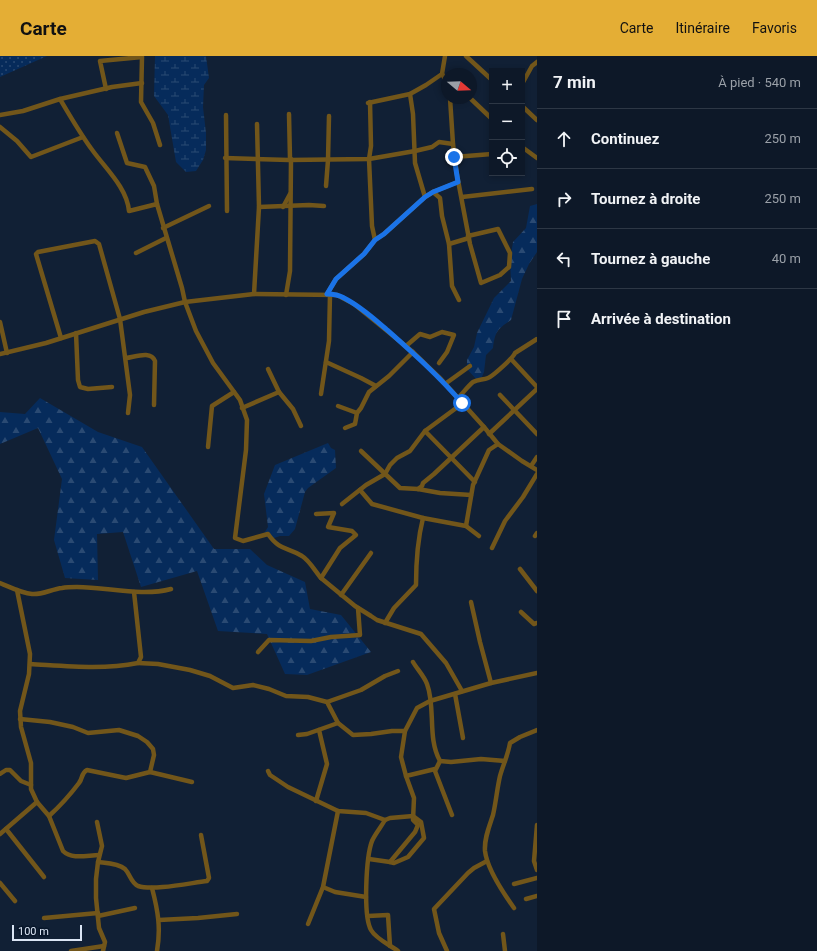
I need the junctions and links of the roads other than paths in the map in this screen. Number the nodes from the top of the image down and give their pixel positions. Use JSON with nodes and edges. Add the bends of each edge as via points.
{"nodes":[{"id":1,"x":445,"y":56,"type":"edge"},
{"id":2,"x":466,"y":56,"type":"edge"},
{"id":3,"x":537,"y":62,"type":"edge"},
{"id":4,"x":532,"y":66,"type":"junction"},
{"id":5,"x":443,"y":68,"type":"edge"},
{"id":6,"x":537,"y":70,"type":"edge"},
{"id":7,"x":441,"y":75,"type":"edge"},
{"id":8,"x":489,"y":77,"type":"edge"},
{"id":9,"x":525,"y":79,"type":"edge"},
{"id":10,"x":142,"y":83,"type":"junction"},
{"id":11,"x":106,"y":89,"type":"junction"},
{"id":12,"x":410,"y":94,"type":"junction"},
{"id":13,"x":60,"y":99,"type":"junction"},
{"id":14,"x":450,"y":104,"type":"edge"},
{"id":15,"x":476,"y":104,"type":"edge"},
{"id":16,"x":525,"y":109,"type":"edge"},
{"id":17,"x":289,"y":114,"type":"dead end"},
{"id":18,"x":0,"y":115,"type":"edge"},
{"id":19,"x":226,"y":115,"type":"dead end"},
{"id":20,"x":329,"y":116,"type":"dead end"},
{"id":21,"x":489,"y":116,"type":"edge"},
{"id":22,"x":537,"y":120,"type":"edge"},
{"id":23,"x":257,"y":124,"type":"dead end"},
{"id":24,"x":0,"y":127,"type":"edge"},
{"id":25,"x":117,"y":133,"type":"dead end"},
{"id":26,"x":83,"y":137,"type":"junction"},
{"id":27,"x":453,"y":144,"type":"junction"},
{"id":28,"x":160,"y":145,"type":"dead end"},
{"id":29,"x":525,"y":149,"type":"edge"},
{"id":30,"x":415,"y":151,"type":"junction"},
{"id":31,"x":529,"y":152,"type":"junction"},
{"id":32,"x":525,"y":153,"type":"edge"},
{"id":33,"x":489,"y":154,"type":"edge"},
{"id":34,"x":454,"y":157,"type":"junction"},
{"id":35,"x":225,"y":158,"type":"junction"},
{"id":36,"x":537,"y":158,"type":"edge"},
{"id":37,"x":258,"y":159,"type":"junction"},
{"id":38,"x":290,"y":159,"type":"junction"},
{"id":39,"x":369,"y":159,"type":"junction"},
{"id":40,"x":328,"y":160,"type":"junction"},
{"id":41,"x":458,"y":182,"type":"junction"},
{"id":42,"x":326,"y":186,"type":"dead end"},
{"id":43,"x":532,"y":189,"type":"dead end"},
{"id":44,"x":433,"y":192,"type":"junction"},
{"id":45,"x":425,"y":197,"type":"junction"},
{"id":46,"x":462,"y":197,"type":"junction"},
{"id":47,"x":157,"y":204,"type":"junction"},
{"id":48,"x":209,"y":206,"type":"dead end"},
{"id":49,"x":291,"y":206,"type":"junction"},
{"id":50,"x":324,"y":206,"type":"dead end"},
{"id":51,"x":283,"y":207,"type":"junction"},
{"id":52,"x":260,"y":208,"type":"junction"},
{"id":53,"x":227,"y":211,"type":"dead end"},
{"id":54,"x":163,"y":228,"type":"junction"},
{"id":55,"x":469,"y":237,"type":"junction"},
{"id":56,"x":166,"y":238,"type":"junction"},
{"id":57,"x":375,"y":240,"type":"junction"},
{"id":58,"x":449,"y":244,"type":"junction"},
{"id":59,"x":136,"y":252,"type":"dead end"},
{"id":60,"x":254,"y":294,"type":"junction"},
{"id":61,"x":328,"y":294,"type":"junction"},
{"id":62,"x":286,"y":295,"type":"junction"},
{"id":63,"x":459,"y":300,"type":"dead end"},
{"id":64,"x":185,"y":302,"type":"junction"},
{"id":65,"x":120,"y":319,"type":"junction"},
{"id":66,"x":0,"y":322,"type":"edge"},
{"id":67,"x":76,"y":333,"type":"junction"},
{"id":68,"x":61,"y":338,"type":"junction"},
{"id":69,"x":536,"y":340,"type":"edge"},
{"id":70,"x":406,"y":346,"type":"junction"},
{"id":71,"x":413,"y":352,"type":"junction"},
{"id":72,"x":7,"y":353,"type":"junction"},
{"id":73,"x":0,"y":354,"type":"edge"},
{"id":74,"x":126,"y":358,"type":"junction"},
{"id":75,"x":511,"y":359,"type":"junction"},
{"id":76,"x":326,"y":362,"type":"junction"},
{"id":77,"x":439,"y":363,"type":"dead end"},
{"id":78,"x":470,"y":366,"type":"dead end"},
{"id":79,"x":268,"y":369,"type":"dead end"},
{"id":80,"x":445,"y":384,"type":"junction"},
{"id":81,"x":376,"y":386,"type":"junction"},
{"id":82,"x":112,"y":387,"type":"dead end"},
{"id":83,"x":537,"y":388,"type":"edge"},
{"id":84,"x":234,"y":392,"type":"junction"},
{"id":85,"x":279,"y":392,"type":"junction"},
{"id":86,"x":321,"y":394,"type":"dead end"},
{"id":87,"x":500,"y":395,"type":"dead end"},
{"id":88,"x":458,"y":398,"type":"junction"},
{"id":89,"x":462,"y":403,"type":"junction"},
{"id":90,"x":154,"y":404,"type":"dead end"},
{"id":91,"x":338,"y":406,"type":"dead end"},
{"id":92,"x":242,"y":408,"type":"junction"},
{"id":93,"x":515,"y":409,"type":"junction"},
{"id":94,"x":128,"y":413,"type":"dead end"},
{"id":95,"x":357,"y":413,"type":"junction"},
{"id":96,"x":301,"y":426,"type":"dead end"},
{"id":97,"x":484,"y":427,"type":"junction"},
{"id":98,"x":345,"y":428,"type":"dead end"},
{"id":99,"x":425,"y":431,"type":"junction"},
{"id":100,"x":489,"y":434,"type":"junction"},
{"id":101,"x":537,"y":434,"type":"edge"},
{"id":102,"x":498,"y":444,"type":"junction"},
{"id":103,"x":208,"y":447,"type":"dead end"},
{"id":104,"x":361,"y":451,"type":"dead end"},
{"id":105,"x":537,"y":457,"type":"edge"},
{"id":106,"x":451,"y":458,"type":"junction"},
{"id":107,"x":531,"y":466,"type":"junction"},
{"id":108,"x":537,"y":470,"type":"edge"},
{"id":109,"x":384,"y":474,"type":"junction"},
{"id":110,"x":537,"y":474,"type":"edge"},
{"id":111,"x":475,"y":482,"type":"junction"},
{"id":112,"x":418,"y":488,"type":"junction"},
{"id":113,"x":360,"y":490,"type":"junction"},
{"id":114,"x":471,"y":495,"type":"junction"},
{"id":115,"x":342,"y":504,"type":"dead end"},
{"id":116,"x":316,"y":514,"type":"dead end"},
{"id":117,"x":423,"y":518,"type":"junction"},
{"id":118,"x":466,"y":526,"type":"junction"},
{"id":119,"x":479,"y":536,"type":"dead end"},
{"id":120,"x":492,"y":548,"type":"dead end"},
{"id":121,"x":371,"y":554,"type":"dead end"},
{"id":122,"x":520,"y":569,"type":"dead end"},
{"id":123,"x":321,"y":578,"type":"junction"},
{"id":124,"x":0,"y":583,"type":"edge"},
{"id":125,"x":171,"y":589,"type":"dead end"},
{"id":126,"x":16,"y":590,"type":"junction"},
{"id":127,"x":537,"y":591,"type":"edge"},
{"id":128,"x":134,"y":592,"type":"junction"},
{"id":129,"x":341,"y":595,"type":"junction"},
{"id":130,"x":471,"y":602,"type":"dead end"},
{"id":131,"x":358,"y":608,"type":"junction"},
{"id":132,"x":521,"y":612,"type":"dead end"},
{"id":133,"x":385,"y":623,"type":"junction"},
{"id":134,"x":537,"y":623,"type":"edge"},
{"id":135,"x":258,"y":652,"type":"dead end"},
{"id":136,"x":413,"y":662,"type":"dead end"},
{"id":137,"x":138,"y":663,"type":"junction"},
{"id":138,"x":30,"y":664,"type":"junction"},
{"id":139,"x":398,"y":671,"type":"dead end"},
{"id":140,"x":537,"y":673,"type":"edge"},
{"id":141,"x":491,"y":683,"type":"junction"},
{"id":142,"x":462,"y":691,"type":"junction"},
{"id":143,"x":455,"y":694,"type":"junction"},
{"id":144,"x":430,"y":701,"type":"junction"},
{"id":145,"x":327,"y":702,"type":"junction"},
{"id":146,"x":20,"y":719,"type":"junction"},
{"id":147,"x":338,"y":723,"type":"junction"},
{"id":148,"x":319,"y":730,"type":"junction"},
{"id":149,"x":537,"y":730,"type":"edge"},
{"id":150,"x":405,"y":731,"type":"junction"},
{"id":151,"x":298,"y":735,"type":"dead end"},
{"id":152,"x":463,"y":738,"type":"dead end"},
{"id":153,"x":440,"y":761,"type":"junction"},
{"id":154,"x":506,"y":761,"type":"junction"},
{"id":155,"x":435,"y":769,"type":"junction"},
{"id":156,"x":268,"y":771,"type":"dead end"},
{"id":157,"x":150,"y":772,"type":"junction"},
{"id":158,"x":0,"y":774,"type":"edge"},
{"id":159,"x":406,"y":776,"type":"junction"},
{"id":160,"x":192,"y":782,"type":"dead end"},
{"id":161,"x":30,"y":785,"type":"junction"},
{"id":162,"x":316,"y":801,"type":"junction"},
{"id":163,"x":37,"y":802,"type":"junction"},
{"id":164,"x":338,"y":811,"type":"junction"},
{"id":165,"x":49,"y":816,"type":"junction"},
{"id":166,"x":413,"y":816,"type":"junction"},
{"id":167,"x":452,"y":816,"type":"dead end"},
{"id":168,"x":385,"y":820,"type":"junction"},
{"id":169,"x":97,"y":822,"type":"dead end"},
{"id":170,"x":537,"y":825,"type":"edge"},
{"id":171,"x":6,"y":829,"type":"junction"},
{"id":172,"x":0,"y":834,"type":"edge"},
{"id":173,"x":201,"y":835,"type":"dead end"},
{"id":174,"x":99,"y":855,"type":"junction"},
{"id":175,"x":369,"y":859,"type":"junction"},
{"id":176,"x":488,"y":861,"type":"junction"},
{"id":177,"x":98,"y":862,"type":"junction"},
{"id":178,"x":390,"y":862,"type":"junction"},
{"id":179,"x":537,"y":870,"type":"edge"},
{"id":180,"x":44,"y":877,"type":"dead end"},
{"id":181,"x":537,"y":878,"type":"edge"},
{"id":182,"x":0,"y":883,"type":"edge"},
{"id":183,"x":514,"y":884,"type":"dead end"},
{"id":184,"x":323,"y":887,"type":"junction"},
{"id":185,"x":152,"y":888,"type":"junction"},
{"id":186,"x":537,"y":896,"type":"edge"},
{"id":187,"x":366,"y":897,"type":"junction"},
{"id":188,"x":526,"y":899,"type":"dead end"},
{"id":189,"x":15,"y":901,"type":"dead end"},
{"id":190,"x":136,"y":908,"type":"dead end"},
{"id":191,"x":514,"y":908,"type":"dead end"},
{"id":192,"x":237,"y":914,"type":"dead end"},
{"id":193,"x":98,"y":915,"type":"junction"},
{"id":194,"x":368,"y":916,"type":"junction"},
{"id":195,"x":44,"y":918,"type":"dead end"},
{"id":196,"x":159,"y":920,"type":"junction"},
{"id":197,"x":308,"y":924,"type":"dead end"},
{"id":198,"x":503,"y":934,"type":"dead end"},
{"id":199,"x":390,"y":946,"type":"junction"},
{"id":200,"x":104,"y":949,"type":"edge"},
{"id":201,"x":71,"y":951,"type":"edge"},
{"id":202,"x":157,"y":951,"type":"edge"},
{"id":203,"x":398,"y":951,"type":"edge"},
{"id":204,"x":447,"y":951,"type":"edge"},
{"id":205,"x":504,"y":951,"type":"edge"}],
"edges":[{"from":1,"to":5,"type":"street"},
{"from":2,"to":8,"type":"street"},
{"from":3,"to":4,"type":"street"},
{"from":4,"to":6,"type":"street"},
{"from":4,"to":9,"type":"street"},
{"from":7,"to":12,"type":"street"},
{"from":10,"to":11,"type":"street"},
{"from":10,"to":11,"type":"street","via":[[142,57],[100,61]]},
{"from":10,"to":28,"type":"street","via":[[141,102],[153,123]]},
{"from":11,"to":13,"type":"street"},
{"from":12,"to":30,"type":"street"},
{"from":12,"to":39,"type":"street","via":[[369,102]]},
{"from":13,"to":18,"type":"street"},
{"from":13,"to":26,"type":"street"},
{"from":14,"to":27,"type":"street"},
{"from":15,"to":21,"type":"street"},
{"from":16,"to":22,"type":"street"},
{"from":17,"to":38,"type":"street"},
{"from":19,"to":35,"type":"street"},
{"from":20,"to":40,"type":"street"},
{"from":23,"to":37,"type":"street"},
{"from":24,"to":26,"type":"street","via":[[17,141],[31,158]]},
{"from":25,"to":47,"type":"street","via":[[128,163],[145,167],[154,186]]},
{"from":26,"to":47,"type":"street","via":[[109,170],[127,200],[129,211]]},
{"from":27,"to":30,"type":"street","via":[[439,142],[432,147]]},
{"from":27,"to":34,"type":"street"},
{"from":29,"to":31,"type":"street"},
{"from":30,"to":39,"type":"street"},
{"from":30,"to":45,"type":"street","via":[[415,163]]},
{"from":31,"to":32,"type":"street"},
{"from":31,"to":36,"type":"street"},
{"from":33,"to":34,"type":"street"},
{"from":34,"to":41,"type":"street"},
{"from":35,"to":37,"type":"street"},
{"from":35,"to":53,"type":"street"},
{"from":37,"to":38,"type":"street"},
{"from":37,"to":52,"type":"street"},
{"from":38,"to":40,"type":"street"},
{"from":38,"to":49,"type":"street"},
{"from":38,"to":51,"type":"street","via":[[290,196]]},
{"from":39,"to":40,"type":"street"},
{"from":39,"to":57,"type":"street"},
{"from":40,"to":42,"type":"street"},
{"from":41,"to":44,"type":"street"},
{"from":41,"to":46,"type":"street"},
{"from":43,"to":46,"type":"street"},
{"from":44,"to":45,"type":"street"},
{"from":44,"to":58,"type":"street","via":[[440,198]]},
{"from":45,"to":57,"type":"street"},
{"from":46,"to":55,"type":"street"},
{"from":47,"to":54,"type":"street"},
{"from":48,"to":54,"type":"street"},
{"from":49,"to":50,"type":"street"},
{"from":49,"to":51,"type":"street"},
{"from":49,"to":62,"type":"street","via":[[290,271]]},
{"from":51,"to":52,"type":"street"},
{"from":52,"to":60,"type":"street"},
{"from":54,"to":56,"type":"street"},
{"from":55,"to":55,"type":"street","via":[[481,283],[500,275],[509,267],[510,252],[498,229]]},
{"from":55,"to":58,"type":"street"},
{"from":56,"to":59,"type":"street"},
{"from":56,"to":64,"type":"street"},
{"from":57,"to":61,"type":"street","via":[[364,254],[336,279]]},
{"from":58,"to":63,"type":"street","via":[[452,286]]},
{"from":60,"to":62,"type":"street"},
{"from":60,"to":64,"type":"street"},
{"from":61,"to":62,"type":"street"},
{"from":61,"to":70,"type":"street","via":[[344,298],[354,304]]},
{"from":61,"to":76,"type":"street","via":[[330,310]]},
{"from":64,"to":65,"type":"street"},
{"from":64,"to":84,"type":"street","via":[[196,331]]},
{"from":65,"to":67,"type":"street"},
{"from":65,"to":68,"type":"street","via":[[98,242],[38,252],[36,255]]},
{"from":65,"to":74,"type":"street"},
{"from":66,"to":72,"type":"street"},
{"from":67,"to":68,"type":"street"},
{"from":67,"to":82,"type":"street","via":[[80,387]]},
{"from":68,"to":72,"type":"street"},
{"from":69,"to":75,"type":"street","via":[[515,353]]},
{"from":70,"to":71,"type":"street"},
{"from":70,"to":77,"type":"street","via":[[420,334],[430,337],[442,332],[454,335]]},
{"from":71,"to":80,"type":"street"},
{"from":71,"to":81,"type":"street"},
{"from":72,"to":73,"type":"street"},
{"from":74,"to":90,"type":"street","via":[[149,355],[154,357]]},
{"from":74,"to":94,"type":"street","via":[[130,395]]},
{"from":75,"to":83,"type":"street"},
{"from":75,"to":88,"type":"street","via":[[493,376],[473,382]]},
{"from":76,"to":81,"type":"street"},
{"from":76,"to":86,"type":"street"},
{"from":78,"to":80,"type":"street"},
{"from":79,"to":85,"type":"street"},
{"from":80,"to":88,"type":"street"},
{"from":81,"to":95,"type":"street","via":[[369,392]]},
{"from":83,"to":93,"type":"street"},
{"from":84,"to":92,"type":"street"},
{"from":84,"to":103,"type":"street","via":[[212,406]]},
{"from":85,"to":92,"type":"street"},
{"from":85,"to":96,"type":"street","via":[[293,409]]},
{"from":87,"to":93,"type":"street"},
{"from":88,"to":89,"type":"street"},
{"from":89,"to":97,"type":"street"},
{"from":89,"to":99,"type":"street"},
{"from":91,"to":95,"type":"street"},
{"from":92,"to":123,"type":"street","via":[[247,420],[246,450],[235,538],[243,541],[268,534],[284,549],[304,556]]},
{"from":93,"to":100,"type":"street"},
{"from":93,"to":101,"type":"street"},
{"from":95,"to":98,"type":"street","via":[[354,424]]},
{"from":97,"to":100,"type":"street"},
{"from":97,"to":106,"type":"street"},
{"from":99,"to":106,"type":"street"},
{"from":99,"to":109,"type":"street","via":[[410,451],[397,458]]},
{"from":100,"to":102,"type":"street"},
{"from":102,"to":107,"type":"street"},
{"from":102,"to":111,"type":"street","via":[[488,450]]},
{"from":104,"to":109,"type":"street"},
{"from":105,"to":107,"type":"street"},
{"from":106,"to":111,"type":"street"},
{"from":106,"to":112,"type":"street"},
{"from":107,"to":108,"type":"street"},
{"from":109,"to":112,"type":"street","via":[[400,488]]},
{"from":109,"to":113,"type":"street"},
{"from":110,"to":120,"type":"street","via":[[505,521]]},
{"from":111,"to":114,"type":"street"},
{"from":112,"to":114,"type":"street","via":[[440,494]]},
{"from":113,"to":115,"type":"street"},
{"from":113,"to":117,"type":"street","via":[[372,504]]},
{"from":114,"to":118,"type":"street"},
{"from":116,"to":123,"type":"street","via":[[334,513],[328,526],[352,530],[356,535],[340,548]]},
{"from":117,"to":118,"type":"street"},
{"from":117,"to":133,"type":"street","via":[[417,542],[416,585],[394,608]]},
{"from":118,"to":119,"type":"street"},
{"from":121,"to":129,"type":"street"},
{"from":122,"to":127,"type":"street"},
{"from":123,"to":129,"type":"street"},
{"from":124,"to":126,"type":"street"},
{"from":125,"to":128,"type":"street"},
{"from":126,"to":128,"type":"street","via":[[34,594],[62,588],[94,587]]},
{"from":126,"to":138,"type":"street"},
{"from":128,"to":137,"type":"street","via":[[141,657]]},
{"from":129,"to":131,"type":"street"},
{"from":130,"to":141,"type":"street"},
{"from":131,"to":133,"type":"street"},
{"from":131,"to":135,"type":"street","via":[[360,636],[311,641],[269,640]]},
{"from":132,"to":134,"type":"street","via":[[534,624]]},
{"from":133,"to":142,"type":"street","via":[[421,634],[446,663]]},
{"from":136,"to":144,"type":"street","via":[[426,683]]},
{"from":137,"to":138,"type":"street","via":[[88,667]]},
{"from":137,"to":145,"type":"street","via":[[190,670],[210,676],[233,688],[253,685],[286,696],[308,697]]},
{"from":138,"to":146,"type":"street","via":[[20,707]]},
{"from":139,"to":145,"type":"street","via":[[362,690]]},
{"from":140,"to":141,"type":"street"},
{"from":141,"to":142,"type":"street"},
{"from":142,"to":143,"type":"street"},
{"from":143,"to":144,"type":"street"},
{"from":143,"to":152,"type":"street"},
{"from":144,"to":150,"type":"street","via":[[417,708]]},
{"from":144,"to":153,"type":"street","via":[[435,752]]},
{"from":145,"to":147,"type":"street"},
{"from":146,"to":157,"type":"street","via":[[50,722],[88,733],[119,730],[138,736],[153,749]]},
{"from":146,"to":161,"type":"street","via":[[31,763]]},
{"from":147,"to":148,"type":"street"},
{"from":147,"to":150,"type":"street","via":[[353,735]]},
{"from":148,"to":151,"type":"street"},
{"from":148,"to":162,"type":"street","via":[[327,764]]},
{"from":149,"to":154,"type":"street","via":[[510,743]]},
{"from":150,"to":159,"type":"street","via":[[401,757]]},
{"from":153,"to":154,"type":"street"},
{"from":153,"to":155,"type":"street"},
{"from":154,"to":176,"type":"street","via":[[486,835],[485,852]]},
{"from":155,"to":159,"type":"street"},
{"from":155,"to":167,"type":"street"},
{"from":156,"to":162,"type":"street","via":[[288,787]]},
{"from":157,"to":160,"type":"street"},
{"from":157,"to":165,"type":"street","via":[[126,778],[85,771],[73,792]]},
{"from":158,"to":161,"type":"street","via":[[10,770],[21,781]]},
{"from":159,"to":166,"type":"street","via":[[414,798]]},
{"from":161,"to":163,"type":"street"},
{"from":162,"to":164,"type":"street"},
{"from":163,"to":165,"type":"street"},
{"from":163,"to":171,"type":"street"},
{"from":164,"to":168,"type":"street","via":[[366,813]]},
{"from":164,"to":184,"type":"street"},
{"from":165,"to":174,"type":"street","via":[[66,854]]},
{"from":166,"to":168,"type":"street"},
{"from":166,"to":178,"type":"street","via":[[418,826],[415,832]]},
{"from":166,"to":178,"type":"street","via":[[421,822],[424,838],[408,857],[394,863]]},
{"from":168,"to":175,"type":"street","via":[[372,842]]},
{"from":169,"to":174,"type":"street","via":[[102,846]]},
{"from":170,"to":179,"type":"street","via":[[534,861]]},
{"from":171,"to":172,"type":"street"},
{"from":171,"to":180,"type":"street"},
{"from":173,"to":185,"type":"street","via":[[209,878],[207,881]]},
{"from":174,"to":177,"type":"street"},
{"from":175,"to":178,"type":"street"},
{"from":175,"to":187,"type":"street"},
{"from":176,"to":191,"type":"street","via":[[502,892]]},
{"from":176,"to":204,"type":"street","via":[[468,872],[434,910],[439,933]]},
{"from":177,"to":185,"type":"street","via":[[121,867],[135,884]]},
{"from":177,"to":193,"type":"street"},
{"from":181,"to":183,"type":"street"},
{"from":182,"to":189,"type":"street"},
{"from":184,"to":187,"type":"street","via":[[335,892]]},
{"from":184,"to":197,"type":"street"},
{"from":185,"to":196,"type":"street"},
{"from":186,"to":188,"type":"street"},
{"from":187,"to":194,"type":"street"},
{"from":190,"to":193,"type":"street"},
{"from":192,"to":196,"type":"street"},
{"from":193,"to":195,"type":"street"},
{"from":193,"to":200,"type":"street"},
{"from":194,"to":199,"type":"street","via":[[371,931]]},
{"from":194,"to":199,"type":"street","via":[[388,915]]},
{"from":196,"to":202,"type":"street"},
{"from":198,"to":205,"type":"street"},
{"from":199,"to":203,"type":"street"},
{"from":200,"to":201,"type":"street"}]}
